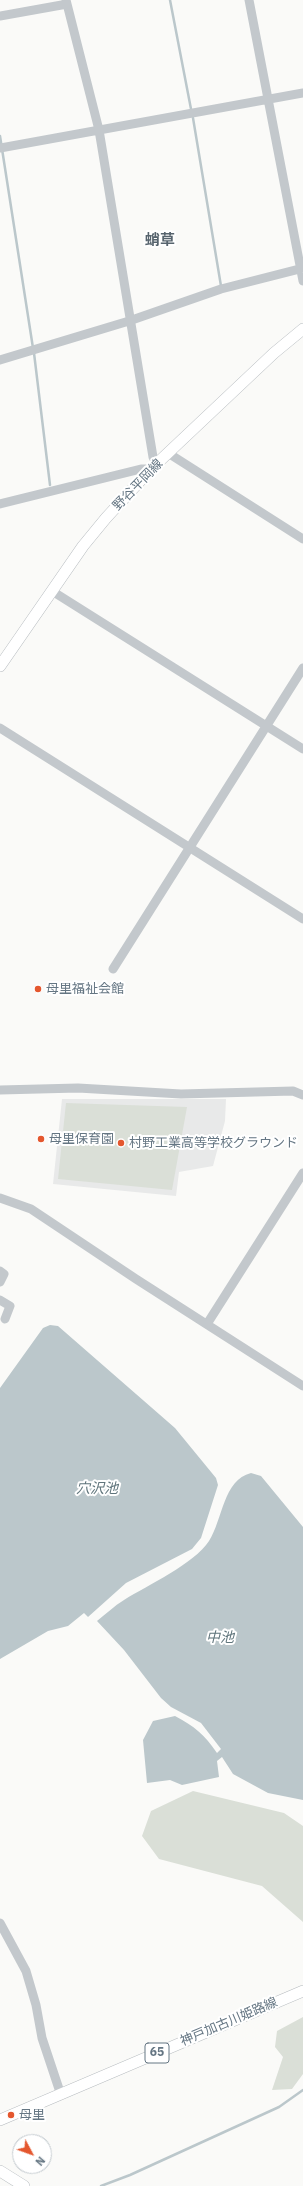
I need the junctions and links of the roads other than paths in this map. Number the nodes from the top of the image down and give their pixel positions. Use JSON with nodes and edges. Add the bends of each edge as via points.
{"nodes":[{"id":1,"x":249,"y":0,"type":"edge"},
{"id":2,"x":67,"y":2,"type":"edge"},
{"id":3,"x":0,"y":16,"type":"edge"},
{"id":4,"x":303,"y":93,"type":"edge"},
{"id":5,"x":268,"y":100,"type":"junction"},
{"id":6,"x":99,"y":130,"type":"junction"},
{"id":7,"x":0,"y":148,"type":"edge"},
{"id":8,"x":302,"y":269,"type":"edge"},
{"id":9,"x":303,"y":281,"type":"edge"},
{"id":10,"x":129,"y":321,"type":"junction"},
{"id":11,"x":303,"y":329,"type":"edge"},
{"id":12,"x":0,"y":360,"type":"edge"},
{"id":13,"x":168,"y":453,"type":"junction"},
{"id":14,"x":154,"y":467,"type":"junction"},
{"id":15,"x":0,"y":504,"type":"edge"},
{"id":16,"x":303,"y":539,"type":"edge"},
{"id":17,"x":52,"y":591,"type":"junction"},
{"id":18,"x":0,"y":666,"type":"edge"},
{"id":19,"x":303,"y":668,"type":"edge"},
{"id":20,"x":266,"y":726,"type":"junction"},
{"id":21,"x":0,"y":728,"type":"edge"},
{"id":22,"x":303,"y":749,"type":"edge"},
{"id":23,"x":190,"y":847,"type":"junction"},
{"id":24,"x":303,"y":919,"type":"edge"},
{"id":25,"x":113,"y":969,"type":"dead end"},
{"id":26,"x":0,"y":1090,"type":"edge"},
{"id":27,"x":303,"y":1095,"type":"edge"},
{"id":28,"x":303,"y":1173,"type":"edge"},
{"id":29,"x":0,"y":1198,"type":"edge"},
{"id":30,"x":0,"y":1271,"type":"edge"},
{"id":31,"x":0,"y":1282,"type":"edge"},
{"id":32,"x":0,"y":1300,"type":"edge"},
{"id":33,"x":5,"y":1319,"type":"dead end"},
{"id":34,"x":207,"y":1324,"type":"junction"},
{"id":35,"x":303,"y":1386,"type":"edge"},
{"id":36,"x":0,"y":1923,"type":"edge"},
{"id":37,"x":303,"y":1990,"type":"edge"},
{"id":38,"x":61,"y":2095,"type":"junction"},
{"id":39,"x":0,"y":2120,"type":"edge"},
{"id":40,"x":0,"y":2171,"type":"edge"},
{"id":41,"x":24,"y":2186,"type":"edge"}],
"edges":[{"from":1,"to":5,"type":"street"},
{"from":2,"to":3,"type":"street"},
{"from":2,"to":6,"type":"street"},
{"from":4,"to":5,"type":"street"},
{"from":5,"to":6,"type":"street","via":[[254,100]]},
{"from":5,"to":8,"type":"street"},
{"from":6,"to":7,"type":"street"},
{"from":6,"to":10,"type":"street"},
{"from":8,"to":9,"type":"street"},
{"from":8,"to":10,"type":"street","via":[[221,289]]},
{"from":10,"to":12,"type":"street"},
{"from":10,"to":14,"type":"street"},
{"from":11,"to":13,"type":"main road","name":"野谷平岡線"},
{"from":13,"to":14,"type":"main road","name":"野谷平岡線"},
{"from":13,"to":16,"type":"street"},
{"from":14,"to":15,"type":"street"},
{"from":14,"to":17,"type":"main road","name":"野谷平岡線","via":[[92,535]]},
{"from":17,"to":18,"type":"main road","name":"野谷平岡線"},
{"from":17,"to":20,"type":"street"},
{"from":19,"to":20,"type":"street"},
{"from":20,"to":22,"type":"street"},
{"from":20,"to":23,"type":"street"},
{"from":21,"to":23,"type":"street"},
{"from":23,"to":24,"type":"street"},
{"from":23,"to":25,"type":"street"},
{"from":26,"to":27,"type":"street","via":[[78,1088],[173,1094],[293,1091]]},
{"from":28,"to":34,"type":"street"},
{"from":29,"to":34,"type":"street","via":[[31,1209]]},
{"from":30,"to":31,"type":"street","via":[[4,1274]]},
{"from":32,"to":33,"type":"street","via":[[10,1306]]},
{"from":34,"to":35,"type":"street"},
{"from":36,"to":38,"type":"street","via":[[26,1972],[42,2038]]},
{"from":37,"to":38,"type":"main road","name":"神戸加古川姫路線","number":"65"},
{"from":38,"to":39,"type":"main road","name":"神戸加古川姫路線","number":"65"},
{"from":40,"to":41,"type":"main road"}]}
